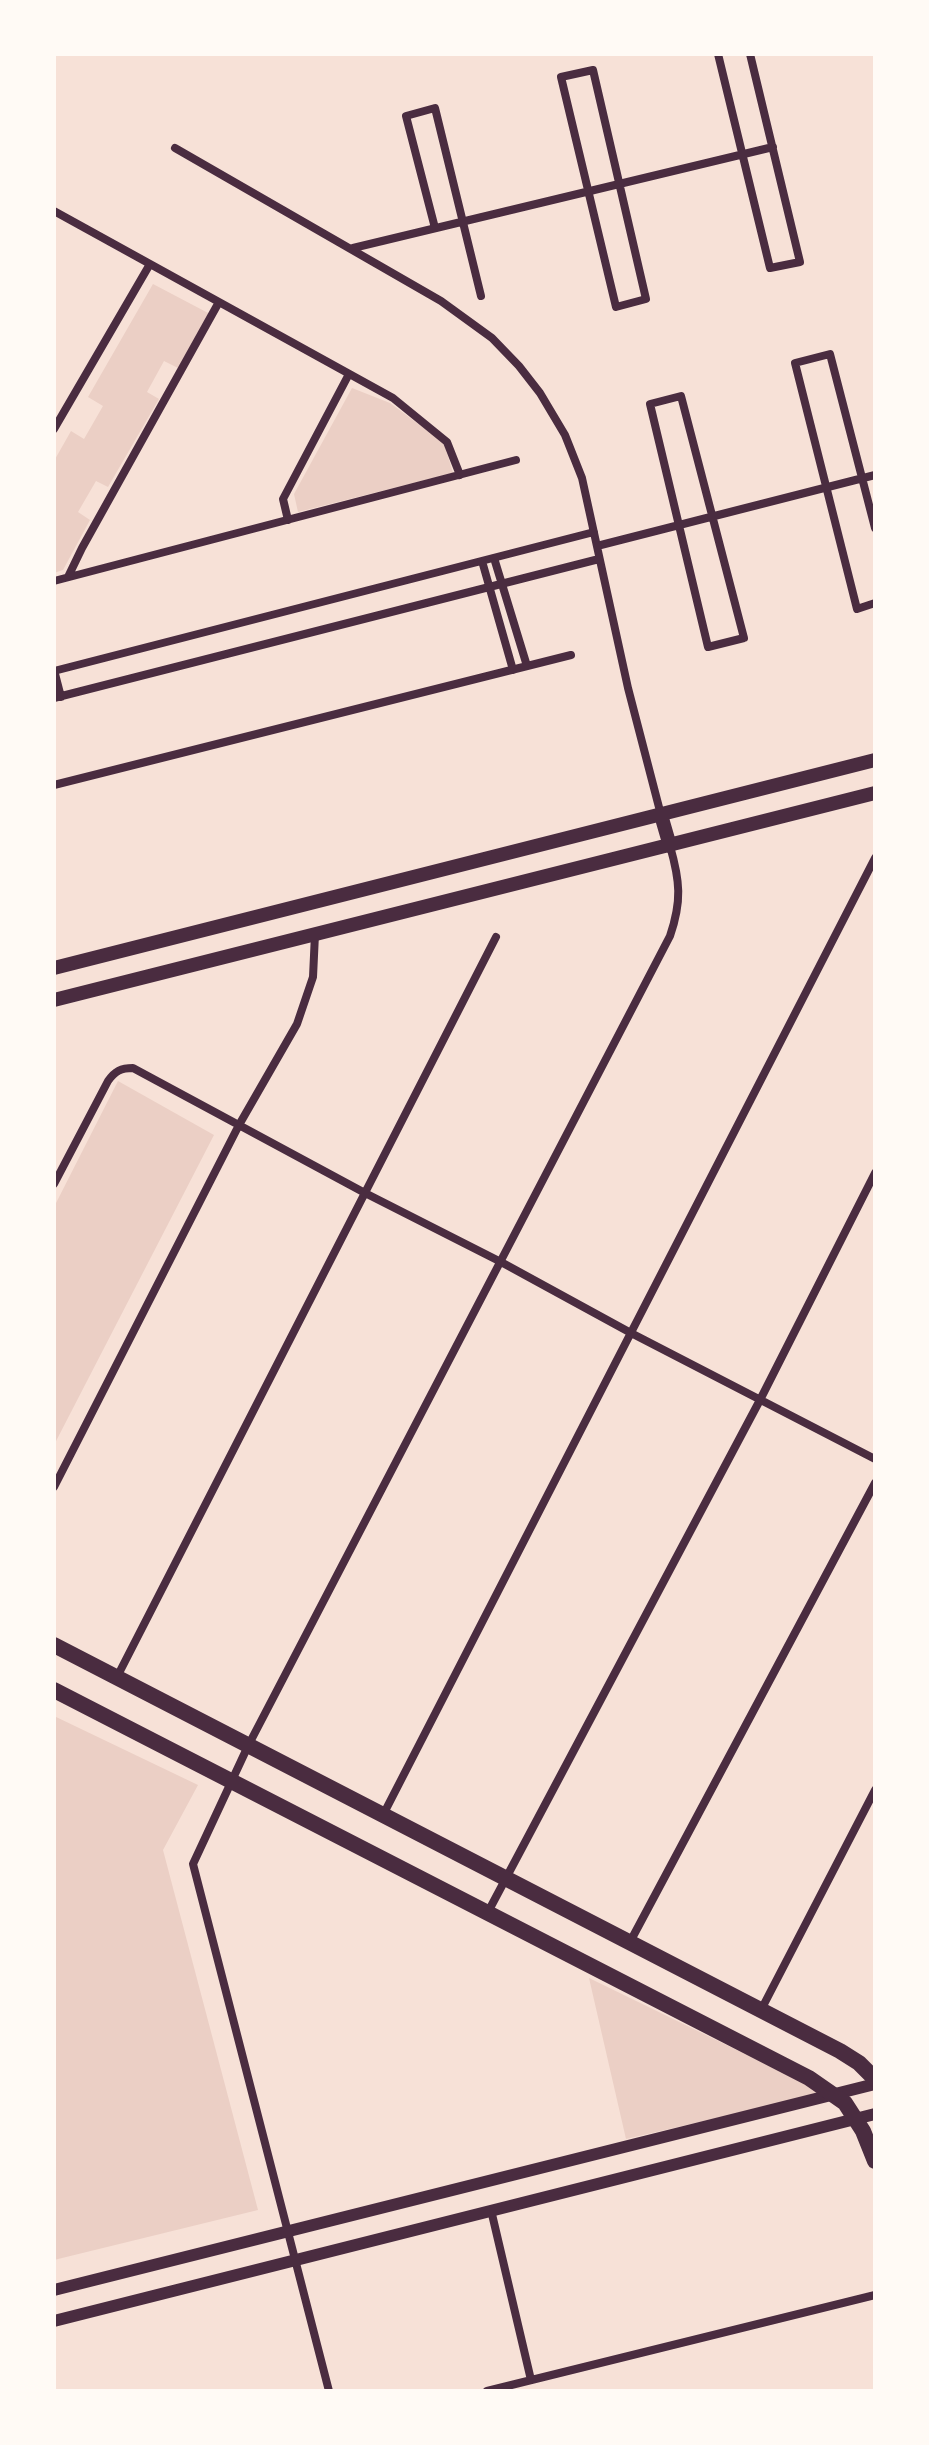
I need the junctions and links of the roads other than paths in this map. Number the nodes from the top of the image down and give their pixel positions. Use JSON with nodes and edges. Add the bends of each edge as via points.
{"nodes":[{"id":1,"x":718,"y":54,"type":"edge"},
{"id":2,"x":750,"y":54,"type":"edge"},
{"id":3,"x":773,"y":147,"type":"junction"},
{"id":4,"x":175,"y":148,"type":"dead end"},
{"id":5,"x":742,"y":155,"type":"junction"},
{"id":6,"x":619,"y":184,"type":"junction"},
{"id":7,"x":589,"y":191,"type":"junction"},
{"id":8,"x":54,"y":211,"type":"edge"},
{"id":9,"x":463,"y":222,"type":"junction"},
{"id":10,"x":435,"y":228,"type":"junction"},
{"id":11,"x":352,"y":248,"type":"junction"},
{"id":12,"x":150,"y":264,"type":"junction"},
{"id":13,"x":481,"y":296,"type":"dead end"},
{"id":14,"x":219,"y":302,"type":"junction"},
{"id":15,"x":349,"y":374,"type":"junction"},
{"id":16,"x":54,"y":429,"type":"edge"},
{"id":17,"x":516,"y":460,"type":"dead end"},
{"id":18,"x":460,"y":475,"type":"junction"},
{"id":19,"x":875,"y":475,"type":"edge"},
{"id":20,"x":862,"y":479,"type":"junction"},
{"id":21,"x":827,"y":488,"type":"junction"},
{"id":22,"x":712,"y":517,"type":"junction"},
{"id":23,"x":288,"y":520,"type":"junction"},
{"id":24,"x":679,"y":526,"type":"junction"},
{"id":25,"x":875,"y":528,"type":"edge"},
{"id":26,"x":594,"y":532,"type":"junction"},
{"id":27,"x":597,"y":546,"type":"junction"},
{"id":28,"x":494,"y":558,"type":"junction"},
{"id":29,"x":599,"y":559,"type":"junction"},
{"id":30,"x":482,"y":561,"type":"junction"},
{"id":31,"x":68,"y":577,"type":"junction"},
{"id":32,"x":54,"y":581,"type":"edge"},
{"id":33,"x":502,"y":584,"type":"junction"},
{"id":34,"x":490,"y":587,"type":"junction"},
{"id":35,"x":875,"y":603,"type":"edge"},
{"id":36,"x":571,"y":655,"type":"dead end"},
{"id":37,"x":527,"y":666,"type":"junction"},
{"id":38,"x":513,"y":670,"type":"junction"},
{"id":39,"x":54,"y":671,"type":"edge"},
{"id":40,"x":57,"y":698,"type":"edge"},
{"id":41,"x":875,"y":760,"type":"edge"},
{"id":42,"x":54,"y":785,"type":"edge"},
{"id":43,"x":875,"y":793,"type":"edge"},
{"id":44,"x":661,"y":815,"type":"junction"},
{"id":45,"x":670,"y":846,"type":"junction"},
{"id":46,"x":875,"y":858,"type":"edge"},
{"id":47,"x":315,"y":934,"type":"junction"},
{"id":48,"x":496,"y":937,"type":"dead end"},
{"id":49,"x":54,"y":968,"type":"edge"},
{"id":50,"x":54,"y":1000,"type":"edge"},
{"id":51,"x":239,"y":1125,"type":"junction"},
{"id":52,"x":875,"y":1173,"type":"edge"},
{"id":53,"x":54,"y":1184,"type":"edge"},
{"id":54,"x":365,"y":1193,"type":"junction"},
{"id":55,"x":501,"y":1262,"type":"junction"},
{"id":56,"x":631,"y":1333,"type":"junction"},
{"id":57,"x":760,"y":1400,"type":"junction"},
{"id":58,"x":875,"y":1459,"type":"edge"},
{"id":59,"x":875,"y":1483,"type":"edge"},
{"id":60,"x":54,"y":1487,"type":"edge"},
{"id":61,"x":54,"y":1645,"type":"edge"},
{"id":62,"x":117,"y":1678,"type":"junction"},
{"id":63,"x":54,"y":1690,"type":"edge"},
{"id":64,"x":248,"y":1746,"type":"junction"},
{"id":65,"x":231,"y":1782,"type":"junction"},
{"id":66,"x":875,"y":1790,"type":"edge"},
{"id":67,"x":383,"y":1816,"type":"junction"},
{"id":68,"x":506,"y":1878,"type":"junction"},
{"id":69,"x":488,"y":1912,"type":"junction"},
{"id":70,"x":630,"y":1943,"type":"junction"},
{"id":71,"x":761,"y":2010,"type":"junction"},
{"id":72,"x":875,"y":2082,"type":"edge"},
{"id":73,"x":833,"y":2095,"type":"junction"},
{"id":74,"x":875,"y":2114,"type":"edge"},
{"id":75,"x":856,"y":2118,"type":"junction"},
{"id":76,"x":875,"y":2161,"type":"edge"},
{"id":77,"x":491,"y":2210,"type":"junction"},
{"id":78,"x":288,"y":2231,"type":"junction"},
{"id":79,"x":295,"y":2260,"type":"junction"},
{"id":80,"x":54,"y":2290,"type":"edge"},
{"id":81,"x":875,"y":2295,"type":"edge"},
{"id":82,"x":54,"y":2321,"type":"edge"},
{"id":83,"x":531,"y":2380,"type":"junction"},
{"id":84,"x":329,"y":2391,"type":"edge"},
{"id":85,"x":487,"y":2391,"type":"edge"}],
"edges":[{"from":1,"to":5,"type":"street"},
{"from":2,"to":3,"type":"street"},
{"from":3,"to":5,"type":"street"},
{"from":3,"to":5,"type":"street","via":[[800,262],[770,268]]},
{"from":4,"to":11,"type":"street"},
{"from":5,"to":6,"type":"street"},
{"from":6,"to":7,"type":"street"},
{"from":6,"to":7,"type":"street","via":[[593,70],[582,72],[561,77]]},
{"from":6,"to":7,"type":"street","via":[[646,299],[616,307]]},
{"from":7,"to":9,"type":"street"},
{"from":8,"to":12,"type":"street"},
{"from":9,"to":10,"type":"street"},
{"from":9,"to":10,"type":"street","via":[[435,108],[406,116]]},
{"from":9,"to":13,"type":"street"},
{"from":10,"to":11,"type":"street"},
{"from":11,"to":26,"type":"street","via":[[441,301],[492,338],[519,366],[565,435]]},
{"from":12,"to":14,"type":"street"},
{"from":12,"to":16,"type":"street"},
{"from":14,"to":15,"type":"street"},
{"from":14,"to":31,"type":"street"},
{"from":15,"to":18,"type":"street","via":[[393,398],[447,442]]},
{"from":15,"to":23,"type":"street","via":[[283,499]]},
{"from":17,"to":18,"type":"street"},
{"from":18,"to":23,"type":"street"},
{"from":19,"to":20,"type":"street"},
{"from":20,"to":21,"type":"street"},
{"from":20,"to":21,"type":"street","via":[[830,354],[795,363]]},
{"from":20,"to":25,"type":"street"},
{"from":21,"to":22,"type":"street"},
{"from":21,"to":35,"type":"street","via":[[857,609]]},
{"from":22,"to":24,"type":"street"},
{"from":22,"to":24,"type":"street","via":[[681,396],[650,404]]},
{"from":22,"to":24,"type":"street","via":[[744,638],[708,647]]},
{"from":23,"to":31,"type":"street"},
{"from":24,"to":27,"type":"street"},
{"from":26,"to":27,"type":"street"},
{"from":26,"to":28,"type":"street"},
{"from":27,"to":29,"type":"street"},
{"from":28,"to":30,"type":"street"},
{"from":28,"to":33,"type":"street"},
{"from":29,"to":33,"type":"street"},
{"from":29,"to":44,"type":"street"},
{"from":30,"to":34,"type":"street"},
{"from":30,"to":39,"type":"street"},
{"from":31,"to":32,"type":"street"},
{"from":33,"to":34,"type":"street"},
{"from":33,"to":37,"type":"street"},
{"from":34,"to":38,"type":"street"},
{"from":34,"to":40,"type":"street"},
{"from":36,"to":37,"type":"street"},
{"from":37,"to":38,"type":"street"},
{"from":38,"to":42,"type":"street"},
{"from":39,"to":40,"type":"street"},
{"from":41,"to":44,"type":"main road"},
{"from":43,"to":45,"type":"main road"},
{"from":44,"to":45,"type":"main road"},
{"from":44,"to":49,"type":"main road"},
{"from":45,"to":47,"type":"main road"},
{"from":45,"to":55,"type":"street","via":[[679,876],[670,936]]},
{"from":46,"to":56,"type":"street"},
{"from":47,"to":50,"type":"main road"},
{"from":47,"to":51,"type":"street","via":[[313,977],[301,1014]]},
{"from":48,"to":54,"type":"street"},
{"from":51,"to":53,"type":"street","via":[[124,1068],[108,1081]]},
{"from":51,"to":54,"type":"street"},
{"from":51,"to":60,"type":"street"},
{"from":52,"to":57,"type":"street"},
{"from":54,"to":55,"type":"street"},
{"from":54,"to":62,"type":"street"},
{"from":55,"to":56,"type":"street"},
{"from":55,"to":64,"type":"street"},
{"from":56,"to":57,"type":"street"},
{"from":56,"to":67,"type":"street"},
{"from":57,"to":58,"type":"street"},
{"from":57,"to":68,"type":"street"},
{"from":59,"to":70,"type":"street"},
{"from":61,"to":62,"type":"main road"},
{"from":62,"to":64,"type":"main road"},
{"from":63,"to":65,"type":"main road"},
{"from":64,"to":65,"type":"street"},
{"from":64,"to":67,"type":"main road"},
{"from":65,"to":69,"type":"main road"},
{"from":65,"to":78,"type":"street","via":[[193,1864]]},
{"from":66,"to":71,"type":"street"},
{"from":67,"to":68,"type":"main road"},
{"from":68,"to":69,"type":"street"},
{"from":68,"to":70,"type":"main road"},
{"from":69,"to":73,"type":"main road","via":[[756,2049]]},
{"from":70,"to":71,"type":"main road"},
{"from":71,"to":72,"type":"main road","via":[[859,2063]]},
{"from":72,"to":73,"type":"street"},
{"from":73,"to":75,"type":"main road"},
{"from":73,"to":78,"type":"street"},
{"from":74,"to":75,"type":"street"},
{"from":75,"to":76,"type":"main road"},
{"from":75,"to":77,"type":"street"},
{"from":77,"to":79,"type":"street"},
{"from":77,"to":83,"type":"street"},
{"from":78,"to":79,"type":"street"},
{"from":78,"to":80,"type":"street"},
{"from":79,"to":82,"type":"street"},
{"from":79,"to":84,"type":"street"},
{"from":81,"to":83,"type":"street"},
{"from":83,"to":85,"type":"street"}]}
